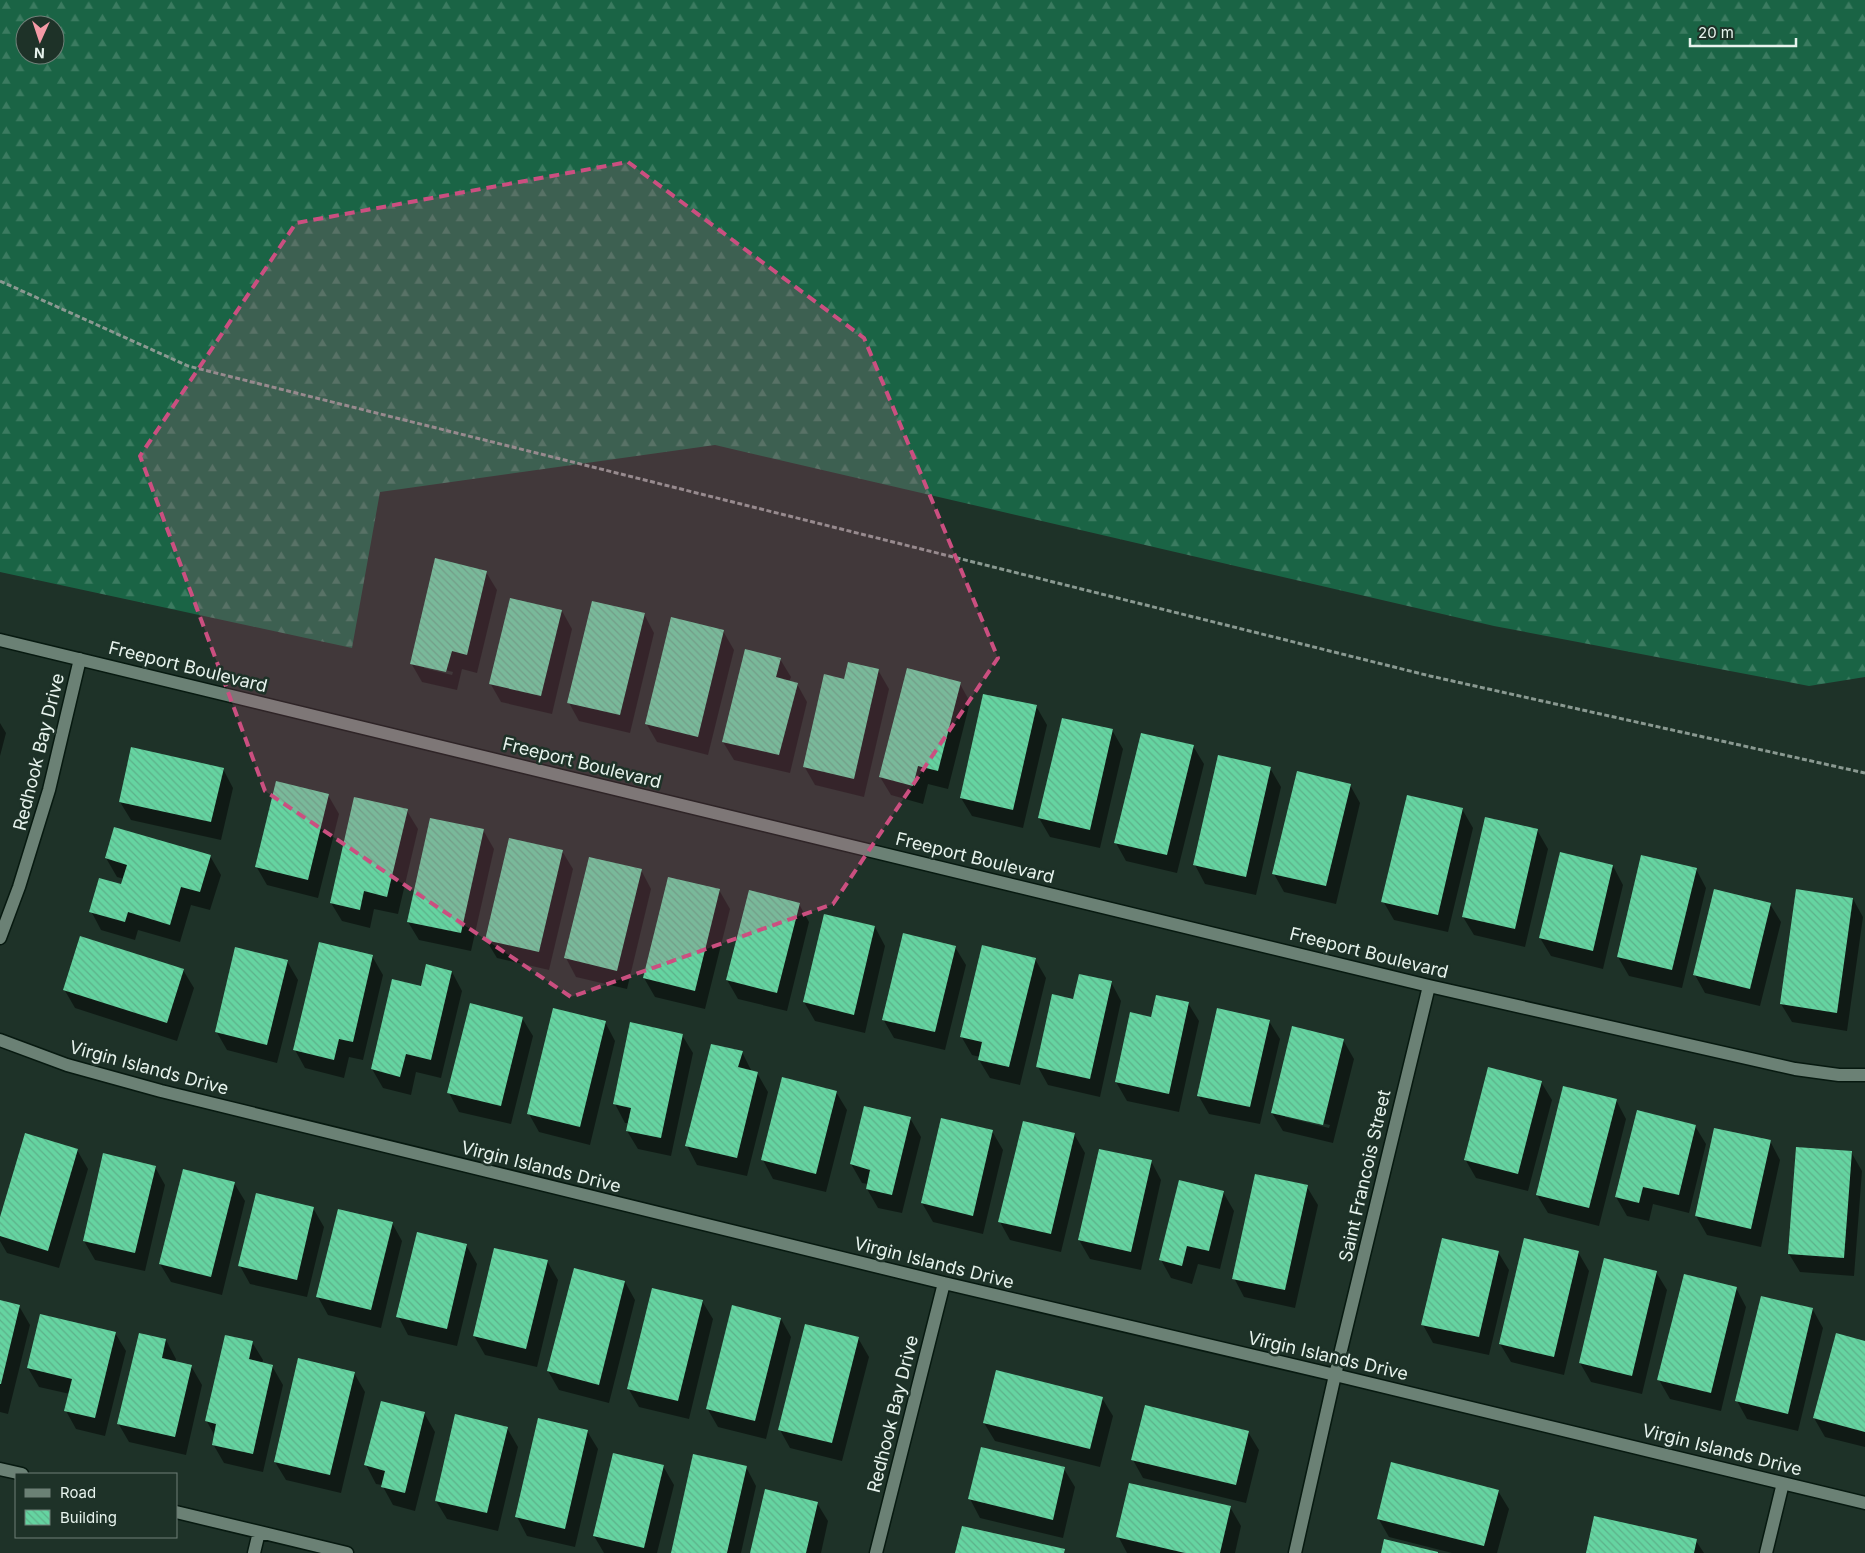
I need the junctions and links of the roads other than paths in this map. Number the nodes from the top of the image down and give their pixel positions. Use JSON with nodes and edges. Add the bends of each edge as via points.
{"nodes":[{"id":1,"x":0,"y":640,"type":"edge"},
{"id":2,"x":80,"y":659,"type":"junction"},
{"id":3,"x":0,"y":938,"type":"edge"},
{"id":4,"x":1429,"y":986,"type":"junction"},
{"id":5,"x":0,"y":1040,"type":"edge"},
{"id":6,"x":1865,"y":1075,"type":"edge"},
{"id":7,"x":944,"y":1284,"type":"junction"},
{"id":8,"x":1335,"y":1375,"type":"junction"},
{"id":9,"x":0,"y":1469,"type":"edge"},
{"id":10,"x":18,"y":1473,"type":"edge"},
{"id":11,"x":1783,"y":1483,"type":"junction"},
{"id":12,"x":1865,"y":1503,"type":"edge"},
{"id":13,"x":178,"y":1512,"type":"edge"},
{"id":14,"x":259,"y":1532,"type":"junction"},
{"id":15,"x":254,"y":1553,"type":"edge"},
{"id":16,"x":347,"y":1553,"type":"edge"},
{"id":17,"x":876,"y":1553,"type":"edge"},
{"id":18,"x":1295,"y":1553,"type":"edge"},
{"id":19,"x":1766,"y":1553,"type":"edge"}],
"edges":[{"from":1,"to":2,"type":"street","name":"Freeport Boulevard"},
{"from":2,"to":3,"type":"street","name":"Redhook Bay Drive","via":[[49,790],[20,887]]},
{"from":2,"to":4,"type":"street","name":"Freeport Boulevard"},
{"from":4,"to":6,"type":"street","name":"Freeport Boulevard","via":[[1795,1069]]},
{"from":4,"to":8,"type":"street","name":"Saint Francois Street"},
{"from":5,"to":7,"type":"street","name":"Virgin Islands Drive","via":[[67,1065],[161,1091]]},
{"from":7,"to":8,"type":"street","name":"Virgin Islands Drive"},
{"from":7,"to":17,"type":"street","name":"Redhook Bay Drive"},
{"from":8,"to":11,"type":"street","name":"Virgin Islands Drive"},
{"from":8,"to":18,"type":"street","name":"Saint Francois Street"},
{"from":9,"to":10,"type":"street"},
{"from":11,"to":12,"type":"street","name":"Virgin Islands Drive"},
{"from":11,"to":19,"type":"street"},
{"from":13,"to":14,"type":"street"},
{"from":14,"to":15,"type":"street"},
{"from":14,"to":16,"type":"street"}]}
